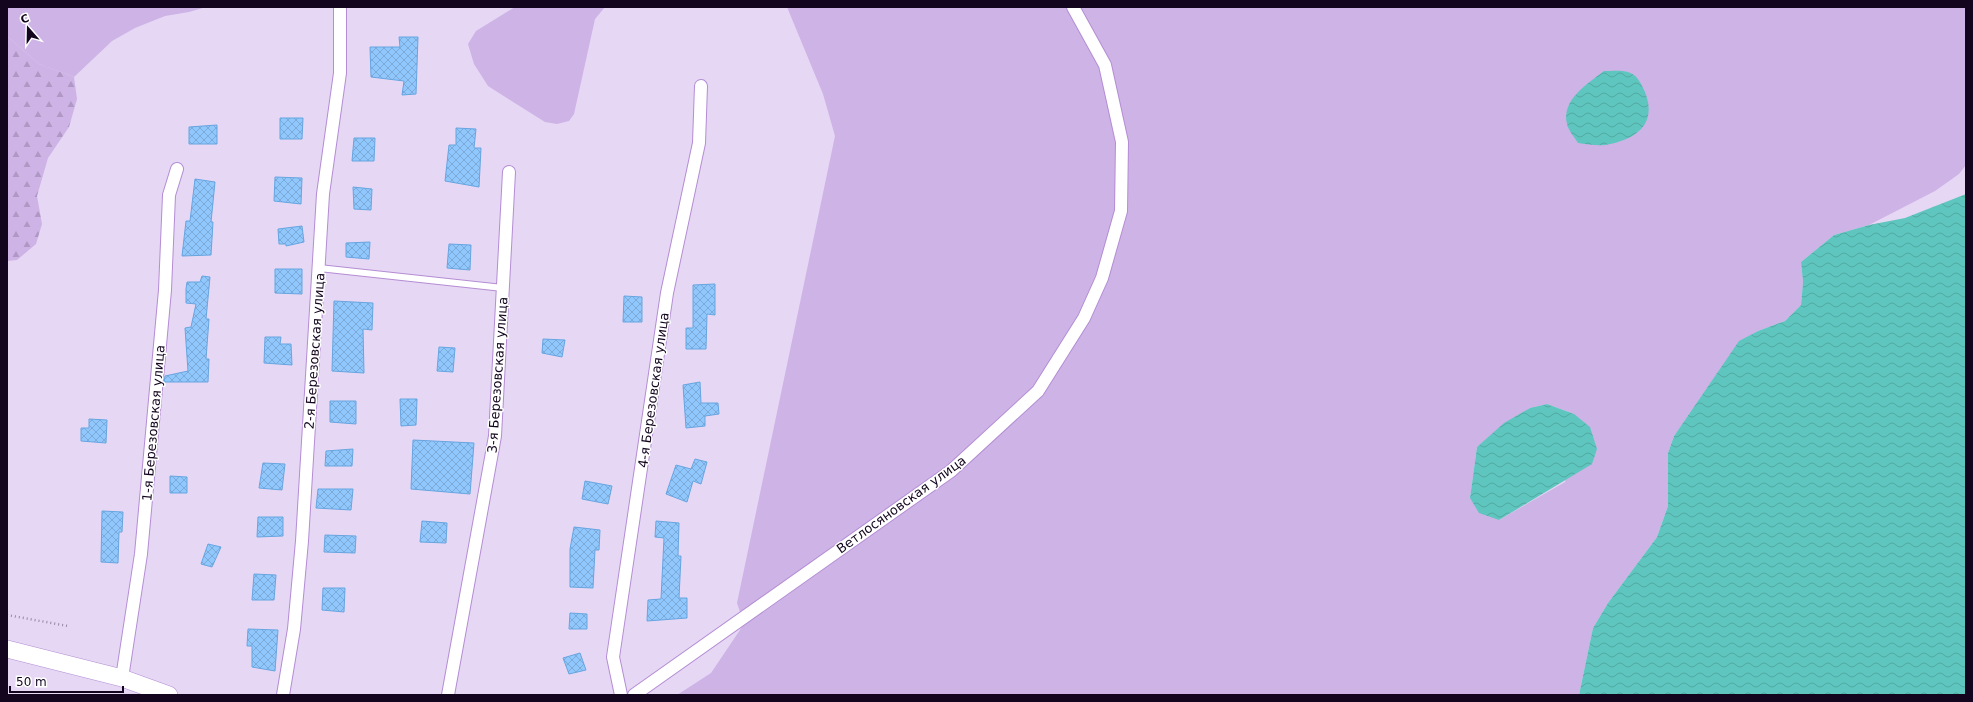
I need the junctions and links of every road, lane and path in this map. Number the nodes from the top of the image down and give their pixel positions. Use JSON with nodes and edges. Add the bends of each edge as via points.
{"nodes":[{"id":1,"x":340,"y":7,"type":"edge"},
{"id":2,"x":1073,"y":7,"type":"edge"},
{"id":3,"x":701,"y":86,"type":"dead end"},
{"id":4,"x":177,"y":169,"type":"dead end"},
{"id":5,"x":509,"y":172,"type":"dead end"},
{"id":6,"x":320,"y":268,"type":"junction"},
{"id":7,"x":503,"y":288,"type":"junction"},
{"id":8,"x":7,"y":615,"type":"edge"},
{"id":9,"x":68,"y":626,"type":"dead end"},
{"id":10,"x":7,"y":649,"type":"edge"},
{"id":11,"x":7,"y":661,"type":"edge"},
{"id":12,"x":122,"y":678,"type":"junction"},
{"id":13,"x":169,"y":695,"type":"edge"},
{"id":14,"x":283,"y":695,"type":"edge"},
{"id":15,"x":448,"y":695,"type":"edge"},
{"id":16,"x":621,"y":695,"type":"edge"},
{"id":17,"x":634,"y":695,"type":"edge"}],
"edges":[{"from":1,"to":6,"type":"street","name":"2-я Березовская улица","via":[[340,73],[323,194]]},
{"from":2,"to":17,"type":"street","name":"Ветлосяновская улица","via":[[1104,65],[1122,142],[1121,211],[1102,278],[1084,318],[1038,391],[951,471]]},
{"from":3,"to":16,"type":"street","name":"4-я Березовская улица","via":[[699,143],[667,293],[613,657]]},
{"from":4,"to":12,"type":"street","name":"1-я Березовская улица","via":[[169,195],[165,290],[141,554]]},
{"from":5,"to":7,"type":"street","name":"3-я Березовская улица"},
{"from":6,"to":7,"type":"lane"},
{"from":6,"to":14,"type":"street","name":"2-я Березовская улица","via":[[302,541],[294,629]]},
{"from":7,"to":15,"type":"street","name":"3-я Березовская улица","via":[[495,436]]},
{"from":8,"to":9,"type":"path"},
{"from":10,"to":12,"type":"main road"},
{"from":11,"to":12,"type":"main road"},
{"from":12,"to":13,"type":"main road"}]}
